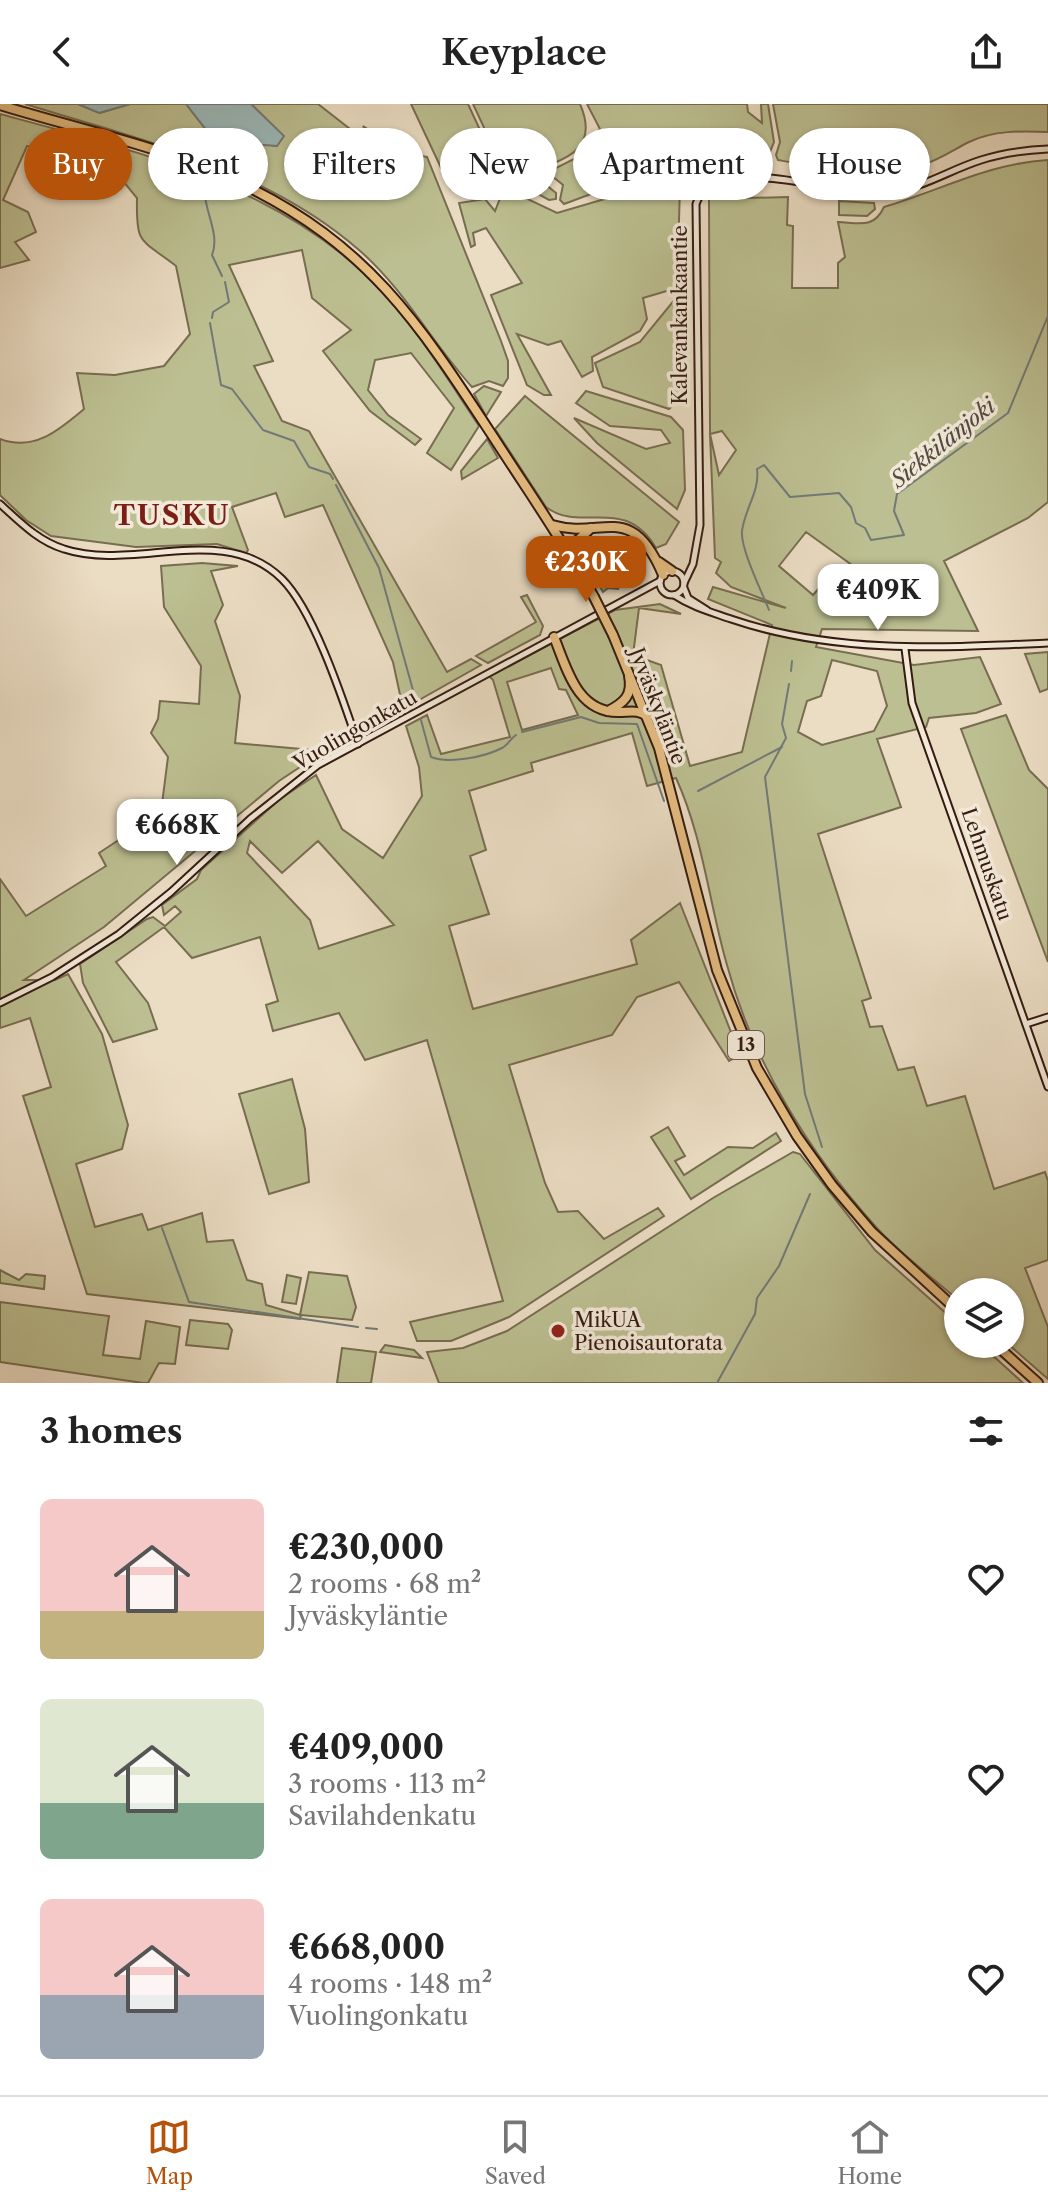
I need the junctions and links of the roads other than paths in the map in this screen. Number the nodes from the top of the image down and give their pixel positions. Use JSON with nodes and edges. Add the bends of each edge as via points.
{"nodes":[{"id":1,"x":0,"y":105,"type":"edge"},
{"id":2,"x":1048,"y":149,"type":"edge"},
{"id":3,"x":0,"y":504,"type":"edge"},
{"id":4,"x":551,"y":525,"type":"junction"},
{"id":5,"x":596,"y":525,"type":"junction"},
{"id":6,"x":694,"y":559,"type":"junction"},
{"id":7,"x":578,"y":567,"type":"junction"},
{"id":8,"x":668,"y":575,"type":"junction"},
{"id":9,"x":684,"y":585,"type":"junction"},
{"id":10,"x":667,"y":594,"type":"junction"},
{"id":11,"x":674,"y":595,"type":"junction"},
{"id":12,"x":631,"y":598,"type":"junction"},
{"id":13,"x":708,"y":611,"type":"junction"},
{"id":14,"x":554,"y":637,"type":"junction"},
{"id":15,"x":1048,"y":643,"type":"edge"},
{"id":16,"x":905,"y":649,"type":"junction"},
{"id":17,"x":626,"y":663,"type":"junction"},
{"id":18,"x":607,"y":711,"type":"junction"},
{"id":19,"x":649,"y":717,"type":"junction"},
{"id":20,"x":358,"y":744,"type":"junction"},
{"id":21,"x":0,"y":1003,"type":"edge"},
{"id":22,"x":1048,"y":1017,"type":"edge"},
{"id":23,"x":1026,"y":1024,"type":"junction"},
{"id":24,"x":1048,"y":1087,"type":"edge"},
{"id":25,"x":944,"y":1298,"type":"edge"},
{"id":26,"x":1010,"y":1358,"type":"edge"},
{"id":27,"x":1038,"y":1383,"type":"edge"}],
"edges":[{"from":1,"to":4,"type":"highway","name":"Jyväskyläntie","number":"13","via":[[242,183],[346,249],[389,289],[430,340]]},
{"from":2,"to":6,"type":"street","name":"Kalevankankaantie","via":[[990,157],[922,185],[888,192],[756,179],[704,185],[696,204],[700,525]]},
{"from":3,"to":20,"type":"street","via":[[41,540],[65,550],[92,555],[210,550],[251,559],[272,572],[307,616]]},
{"from":4,"to":5,"type":"highway"},
{"from":4,"to":7,"type":"highway","name":"Jyväskyläntie","number":"13"},
{"from":5,"to":7,"type":"highway","via":[[577,541]]},
{"from":5,"to":8,"type":"highway","via":[[626,529]]},
{"from":6,"to":8,"type":"street"},
{"from":6,"to":9,"type":"street","name":"Kalevankankaantie"},
{"from":7,"to":17,"type":"highway","name":"Jyväskyläntie","number":"13","bridge":true},
{"from":8,"to":9,"type":"street"},
{"from":8,"to":10,"type":"street"},
{"from":8,"to":12,"type":"street","name":"Vuolingonkatu"},
{"from":9,"to":11,"type":"street"},
{"from":9,"to":13,"type":"street","via":[[688,598]]},
{"from":10,"to":11,"type":"street"},
{"from":10,"to":12,"type":"street"},
{"from":11,"to":13,"type":"street"},
{"from":12,"to":14,"type":"street","name":"Vuolingonkatu"},
{"from":13,"to":16,"type":"street","via":[[764,630]]},
{"from":14,"to":18,"type":"highway","via":[[582,697]]},
{"from":14,"to":20,"type":"street","name":"Vuolingonkatu"},
{"from":15,"to":16,"type":"street"},
{"from":16,"to":23,"type":"street","name":"Lehmuskatu","via":[[912,703]]},
{"from":17,"to":18,"type":"highway","via":[[629,693]]},
{"from":17,"to":19,"type":"highway","name":"Jyväskyläntie","number":"13"},
{"from":18,"to":19,"type":"highway","via":[[637,711]]},
{"from":19,"to":25,"type":"highway","name":"Jyväskyläntie","number":"13","via":[[717,970],[757,1068],[832,1185],[878,1239]]},
{"from":20,"to":21,"type":"street","name":"Vuolingonkatu","via":[[283,792],[119,934]]},
{"from":22,"to":23,"type":"street"},
{"from":23,"to":24,"type":"street","name":"Lehmuskatu"},
{"from":26,"to":27,"type":"highway"}]}
